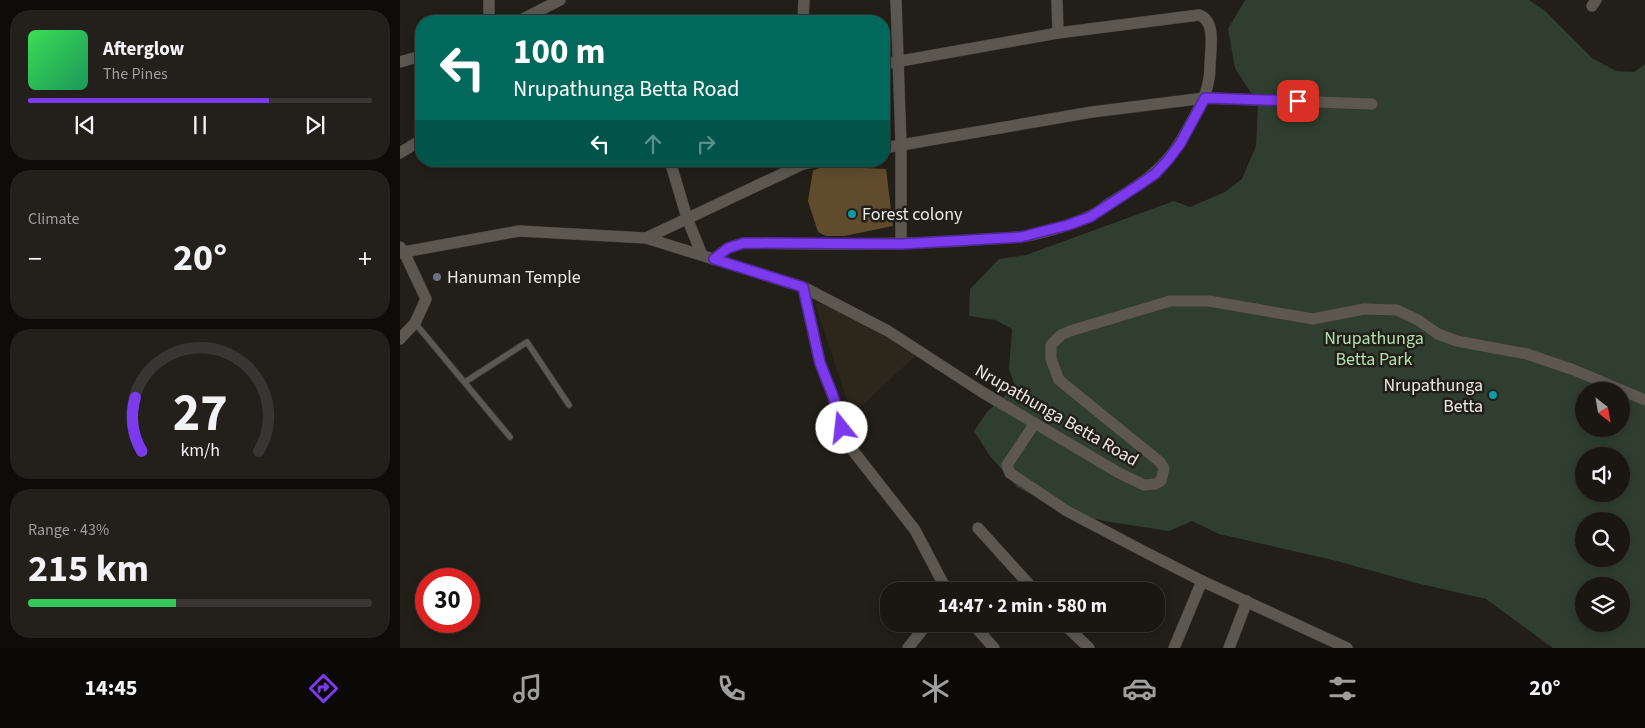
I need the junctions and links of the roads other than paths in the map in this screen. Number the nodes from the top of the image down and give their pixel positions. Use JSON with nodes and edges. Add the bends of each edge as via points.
{"nodes":[{"id":1,"x":489,"y":0,"type":"edge"},
{"id":2,"x":560,"y":0,"type":"edge"},
{"id":3,"x":804,"y":0,"type":"edge"},
{"id":4,"x":896,"y":0,"type":"edge"},
{"id":5,"x":1057,"y":0,"type":"edge"},
{"id":6,"x":489,"y":15,"type":"edge"},
{"id":7,"x":531,"y":15,"type":"edge"},
{"id":8,"x":803,"y":15,"type":"edge"},
{"id":9,"x":1058,"y":33,"type":"junction"},
{"id":10,"x":415,"y":58,"type":"edge"},
{"id":11,"x":400,"y":62,"type":"edge"},
{"id":12,"x":898,"y":62,"type":"junction"},
{"id":13,"x":890,"y":63,"type":"edge"},
{"id":14,"x":1205,"y":98,"type":"junction"},
{"id":15,"x":1372,"y":104,"type":"dead end"},
{"id":16,"x":415,"y":144,"type":"edge"},
{"id":17,"x":901,"y":145,"type":"junction"},
{"id":18,"x":890,"y":147,"type":"edge"},
{"id":19,"x":400,"y":153,"type":"edge"},
{"id":20,"x":672,"y":167,"type":"edge"},
{"id":21,"x":794,"y":167,"type":"edge"},
{"id":22,"x":687,"y":218,"type":"junction"},
{"id":23,"x":646,"y":238,"type":"junction"},
{"id":24,"x":901,"y":244,"type":"junction"},
{"id":25,"x":401,"y":250,"type":"edge"},
{"id":26,"x":702,"y":255,"type":"junction"},
{"id":27,"x":714,"y":259,"type":"junction"},
{"id":28,"x":803,"y":287,"type":"junction"},
{"id":29,"x":415,"y":323,"type":"junction"},
{"id":30,"x":400,"y":339,"type":"edge"},
{"id":31,"x":465,"y":382,"type":"junction"},
{"id":32,"x":1645,"y":400,"type":"edge"},
{"id":33,"x":569,"y":405,"type":"dead end"},
{"id":34,"x":1035,"y":423,"type":"junction"},
{"id":35,"x":510,"y":438,"type":"dead end"},
{"id":36,"x":978,"y":528,"type":"dead end"},
{"id":37,"x":1202,"y":581,"type":"junction"},
{"id":38,"x":942,"y":582,"type":"edge"},
{"id":39,"x":1027,"y":582,"type":"edge"},
{"id":40,"x":1247,"y":601,"type":"junction"},
{"id":41,"x":921,"y":632,"type":"edge"},
{"id":42,"x":980,"y":632,"type":"edge"},
{"id":43,"x":1072,"y":632,"type":"edge"},
{"id":44,"x":908,"y":648,"type":"edge"},
{"id":45,"x":994,"y":648,"type":"edge"},
{"id":46,"x":1088,"y":648,"type":"edge"},
{"id":47,"x":1174,"y":648,"type":"edge"},
{"id":48,"x":1229,"y":648,"type":"edge"},
{"id":49,"x":1347,"y":648,"type":"edge"}],
"edges":[{"from":1,"to":6,"type":"street"},
{"from":2,"to":7,"type":"street"},
{"from":3,"to":8,"type":"street"},
{"from":4,"to":12,"type":"street"},
{"from":5,"to":9,"type":"street"},
{"from":9,"to":12,"type":"street"},
{"from":9,"to":14,"type":"street","via":[[1203,16],[1210,32],[1210,71]]},
{"from":10,"to":11,"type":"street"},
{"from":12,"to":13,"type":"street"},
{"from":12,"to":17,"type":"street"},
{"from":14,"to":15,"type":"street"},
{"from":14,"to":17,"type":"street","via":[[1092,112]]},
{"from":14,"to":24,"type":"street","via":[[1180,144],[1155,174],[1090,217],[1021,237]]},
{"from":16,"to":19,"type":"street"},
{"from":17,"to":18,"type":"street"},
{"from":17,"to":24,"type":"street"},
{"from":20,"to":22,"type":"street"},
{"from":21,"to":22,"type":"street"},
{"from":22,"to":23,"type":"street"},
{"from":22,"to":26,"type":"street"},
{"from":23,"to":25,"type":"street","name":"Nrupathunga Betta Road","via":[[519,231]]},
{"from":23,"to":26,"type":"street","name":"Nrupathunga Betta Road"},
{"from":24,"to":27,"type":"street","via":[[744,243],[728,248]]},
{"from":25,"to":29,"type":"street","via":[[426,299]]},
{"from":26,"to":27,"type":"street","name":"Nrupathunga Betta Road"},
{"from":27,"to":28,"type":"street","name":"Nrupathunga Betta Road"},
{"from":28,"to":34,"type":"street","name":"Nrupathunga Betta Road","via":[[888,330]]},
{"from":28,"to":38,"type":"street","via":[[820,363],[847,443],[915,530]]},
{"from":29,"to":30,"type":"street"},
{"from":29,"to":31,"type":"lane"},
{"from":31,"to":33,"type":"lane","via":[[527,342]]},
{"from":31,"to":35,"type":"lane"},
{"from":32,"to":34,"type":"street","name":"Nrupathunga Betta Road","via":[[1527,354],[1457,341],[1438,334],[1397,310],[1364,309],[1313,319],[1209,301],[1170,301],[1070,331],[1051,344],[1051,359],[1059,380],[1160,462],[1164,468],[1161,481],[1144,485],[1100,463]]},
{"from":34,"to":37,"type":"street","via":[[1008,465],[1010,473],[1067,511]]},
{"from":36,"to":39,"type":"street"},
{"from":37,"to":40,"type":"street"},
{"from":37,"to":47,"type":"street"},
{"from":40,"to":48,"type":"street"},
{"from":40,"to":49,"type":"street"},
{"from":41,"to":44,"type":"street"},
{"from":42,"to":45,"type":"street"},
{"from":43,"to":46,"type":"street"}]}
